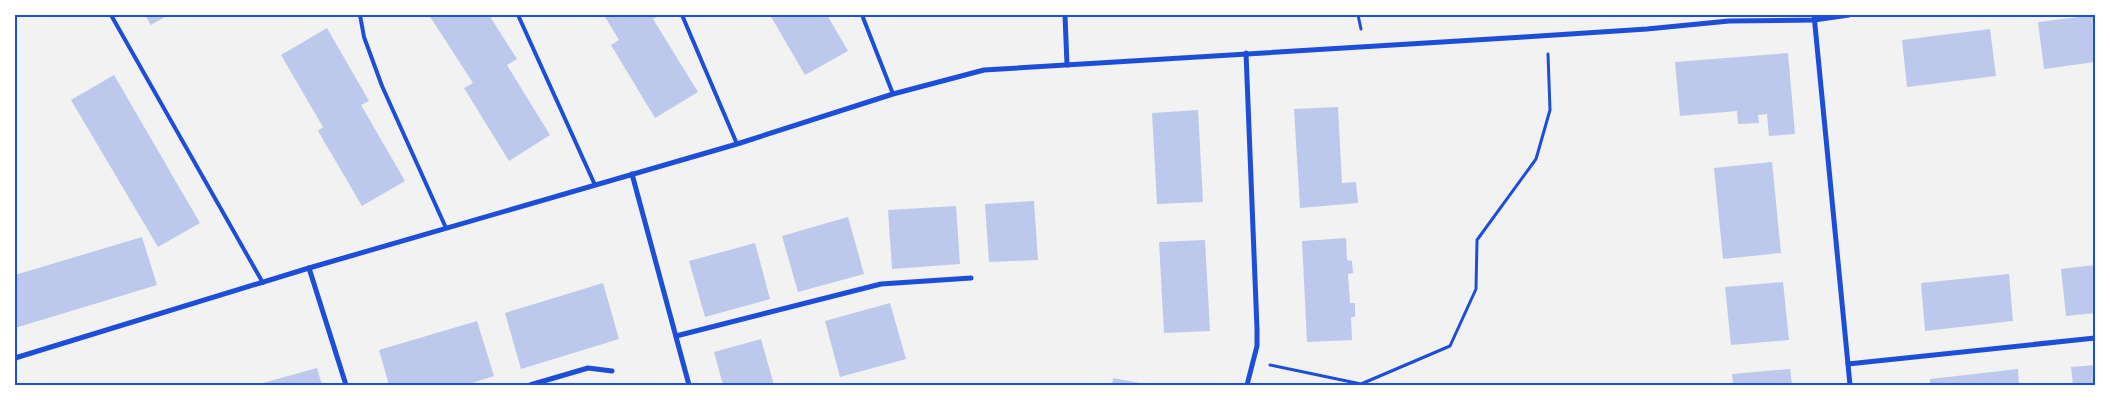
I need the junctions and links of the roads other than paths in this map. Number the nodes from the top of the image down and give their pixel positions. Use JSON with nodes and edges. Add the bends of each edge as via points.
{"nodes":[{"id":1,"x":111,"y":15,"type":"edge"},
{"id":2,"x":360,"y":15,"type":"edge"},
{"id":3,"x":518,"y":15,"type":"edge"},
{"id":4,"x":682,"y":15,"type":"edge"},
{"id":5,"x":862,"y":15,"type":"edge"},
{"id":6,"x":1065,"y":15,"type":"edge"},
{"id":7,"x":1849,"y":15,"type":"edge"},
{"id":8,"x":1814,"y":17,"type":"edge"},
{"id":9,"x":1246,"y":53,"type":"junction"},
{"id":10,"x":1067,"y":65,"type":"junction"},
{"id":11,"x":892,"y":94,"type":"junction"},
{"id":12,"x":737,"y":144,"type":"junction"},
{"id":13,"x":632,"y":174,"type":"junction"},
{"id":14,"x":596,"y":185,"type":"junction"},
{"id":15,"x":446,"y":228,"type":"junction"},
{"id":16,"x":309,"y":268,"type":"junction"},
{"id":17,"x":971,"y":278,"type":"dead end"},
{"id":18,"x":263,"y":283,"type":"junction"},
{"id":19,"x":676,"y":336,"type":"junction"},
{"id":20,"x":2095,"y":338,"type":"edge"},
{"id":21,"x":15,"y":358,"type":"edge"},
{"id":22,"x":1848,"y":364,"type":"junction"},
{"id":23,"x":612,"y":371,"type":"dead end"},
{"id":24,"x":346,"y":385,"type":"edge"},
{"id":25,"x":530,"y":385,"type":"edge"},
{"id":26,"x":689,"y":385,"type":"edge"},
{"id":27,"x":1246,"y":385,"type":"edge"},
{"id":28,"x":1850,"y":385,"type":"edge"}],
"edges":[{"from":1,"to":18,"type":"lane"},
{"from":2,"to":15,"type":"lane","via":[[364,37],[382,86]]},
{"from":3,"to":14,"type":"lane"},
{"from":4,"to":12,"type":"lane"},
{"from":5,"to":11,"type":"lane"},
{"from":6,"to":10,"type":"street"},
{"from":7,"to":8,"type":"street"},
{"from":8,"to":9,"type":"street"},
{"from":8,"to":22,"type":"street"},
{"from":9,"to":10,"type":"street"},
{"from":9,"to":27,"type":"street","via":[[1258,329]]},
{"from":10,"to":11,"type":"street","via":[[984,70]]},
{"from":11,"to":12,"type":"street"},
{"from":12,"to":13,"type":"street"},
{"from":13,"to":14,"type":"street"},
{"from":13,"to":19,"type":"street"},
{"from":14,"to":15,"type":"street"},
{"from":15,"to":16,"type":"street"},
{"from":16,"to":18,"type":"street"},
{"from":16,"to":24,"type":"street"},
{"from":17,"to":19,"type":"street","via":[[881,284]]},
{"from":18,"to":21,"type":"street"},
{"from":19,"to":26,"type":"street"},
{"from":20,"to":22,"type":"street"},
{"from":22,"to":28,"type":"street"},
{"from":23,"to":25,"type":"street","via":[[588,368]]}]}
